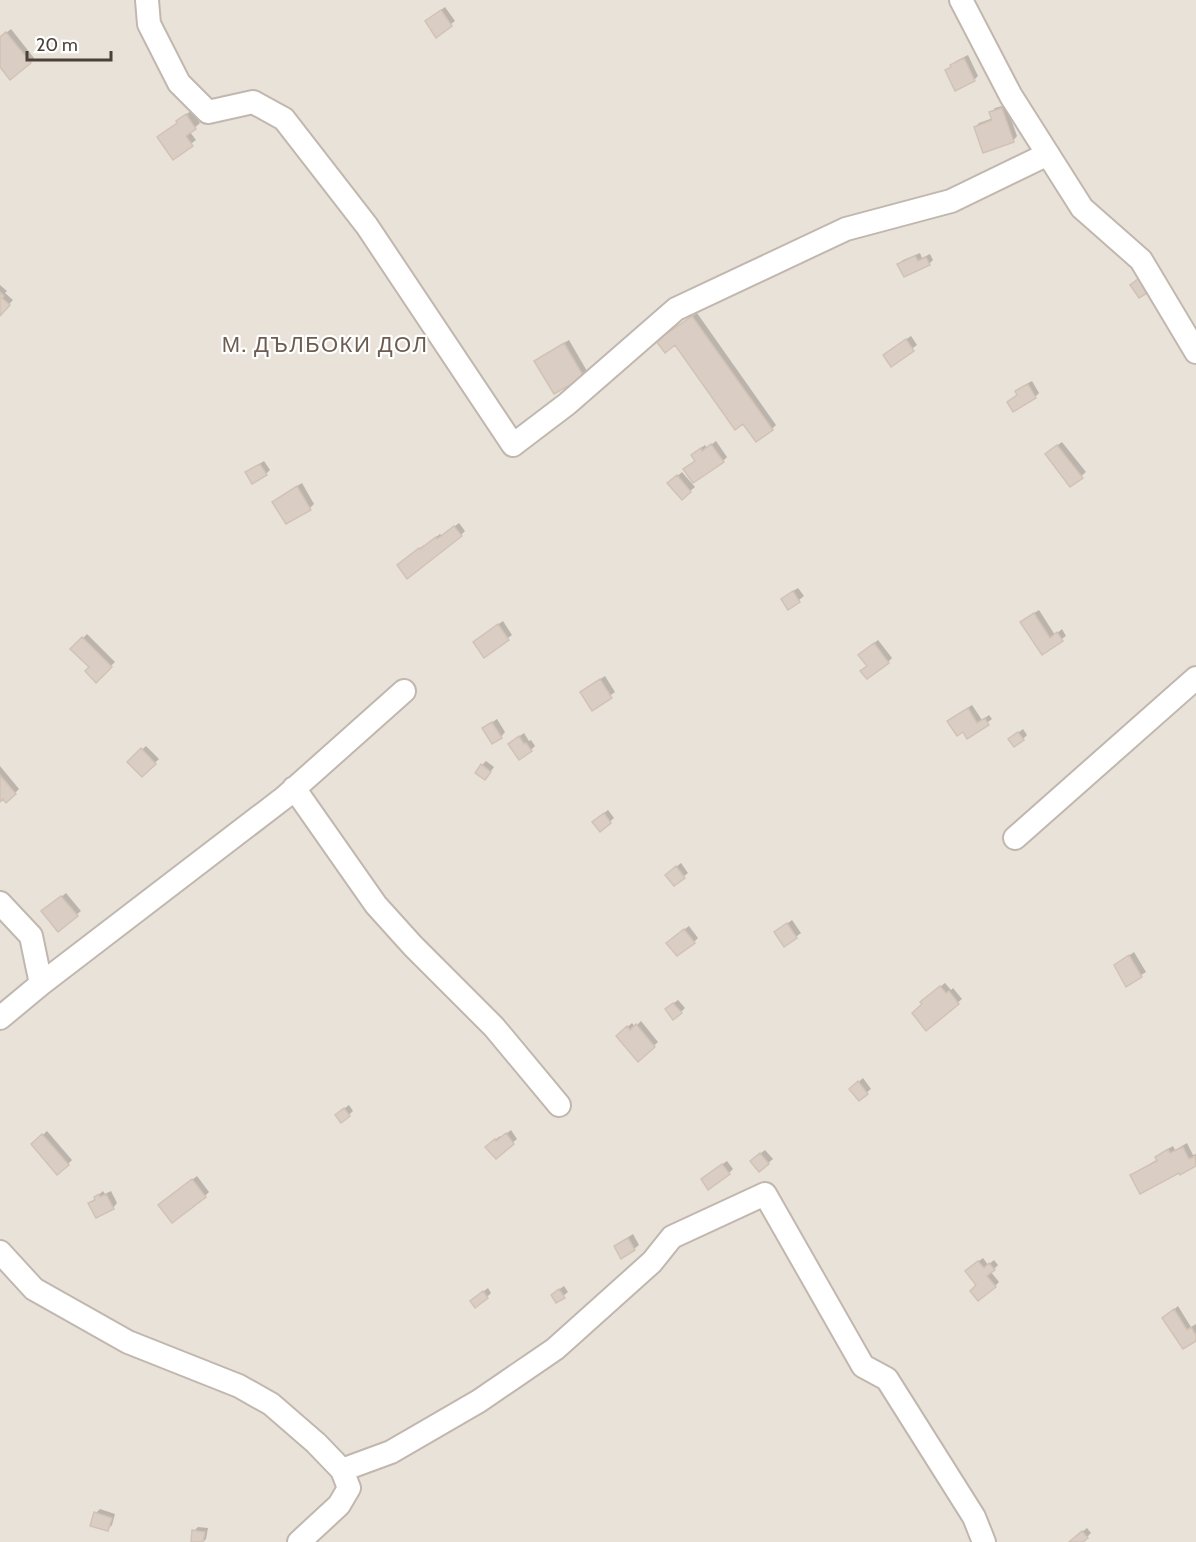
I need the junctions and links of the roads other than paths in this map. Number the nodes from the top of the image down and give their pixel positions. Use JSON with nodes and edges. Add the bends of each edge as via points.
{"nodes":[{"id":1,"x":147,"y":0,"type":"edge"},
{"id":2,"x":961,"y":0,"type":"edge"},
{"id":3,"x":1048,"y":154,"type":"junction"},
{"id":4,"x":1196,"y":352,"type":"edge"},
{"id":5,"x":1196,"y":678,"type":"edge"},
{"id":6,"x":404,"y":691,"type":"dead end"},
{"id":7,"x":294,"y":788,"type":"junction"},
{"id":8,"x":1015,"y":838,"type":"dead end"},
{"id":9,"x":0,"y":903,"type":"edge"},
{"id":10,"x":41,"y":984,"type":"junction"},
{"id":11,"x":0,"y":1018,"type":"edge"},
{"id":12,"x":559,"y":1104,"type":"dead end"},
{"id":13,"x":0,"y":1252,"type":"edge"},
{"id":14,"x":342,"y":1470,"type":"junction"},
{"id":15,"x":299,"y":1542,"type":"edge"},
{"id":16,"x":984,"y":1542,"type":"edge"}],
"edges":[{"from":1,"to":3,"type":"street","via":[[149,24],[179,83],[208,111],[253,102],[284,119],[367,226],[513,445],[567,404],[676,309],[846,229],[951,201]]},
{"from":2,"to":3,"type":"street","via":[[1011,96]]},
{"from":3,"to":4,"type":"street","via":[[1082,208],[1142,260]]},
{"from":5,"to":8,"type":"street"},
{"from":6,"to":7,"type":"street"},
{"from":7,"to":10,"type":"street"},
{"from":7,"to":12,"type":"street","via":[[375,905],[494,1027]]},
{"from":9,"to":10,"type":"street","via":[[31,936]]},
{"from":10,"to":11,"type":"street"},
{"from":13,"to":14,"type":"street","via":[[34,1289],[128,1342],[239,1386],[271,1404]]},
{"from":14,"to":15,"type":"street","via":[[349,1488],[344,1497]]},
{"from":14,"to":16,"type":"street","via":[[391,1452],[478,1401],[555,1349],[652,1262],[672,1237],[765,1194],[863,1366],[887,1379],[974,1517]]}]}
